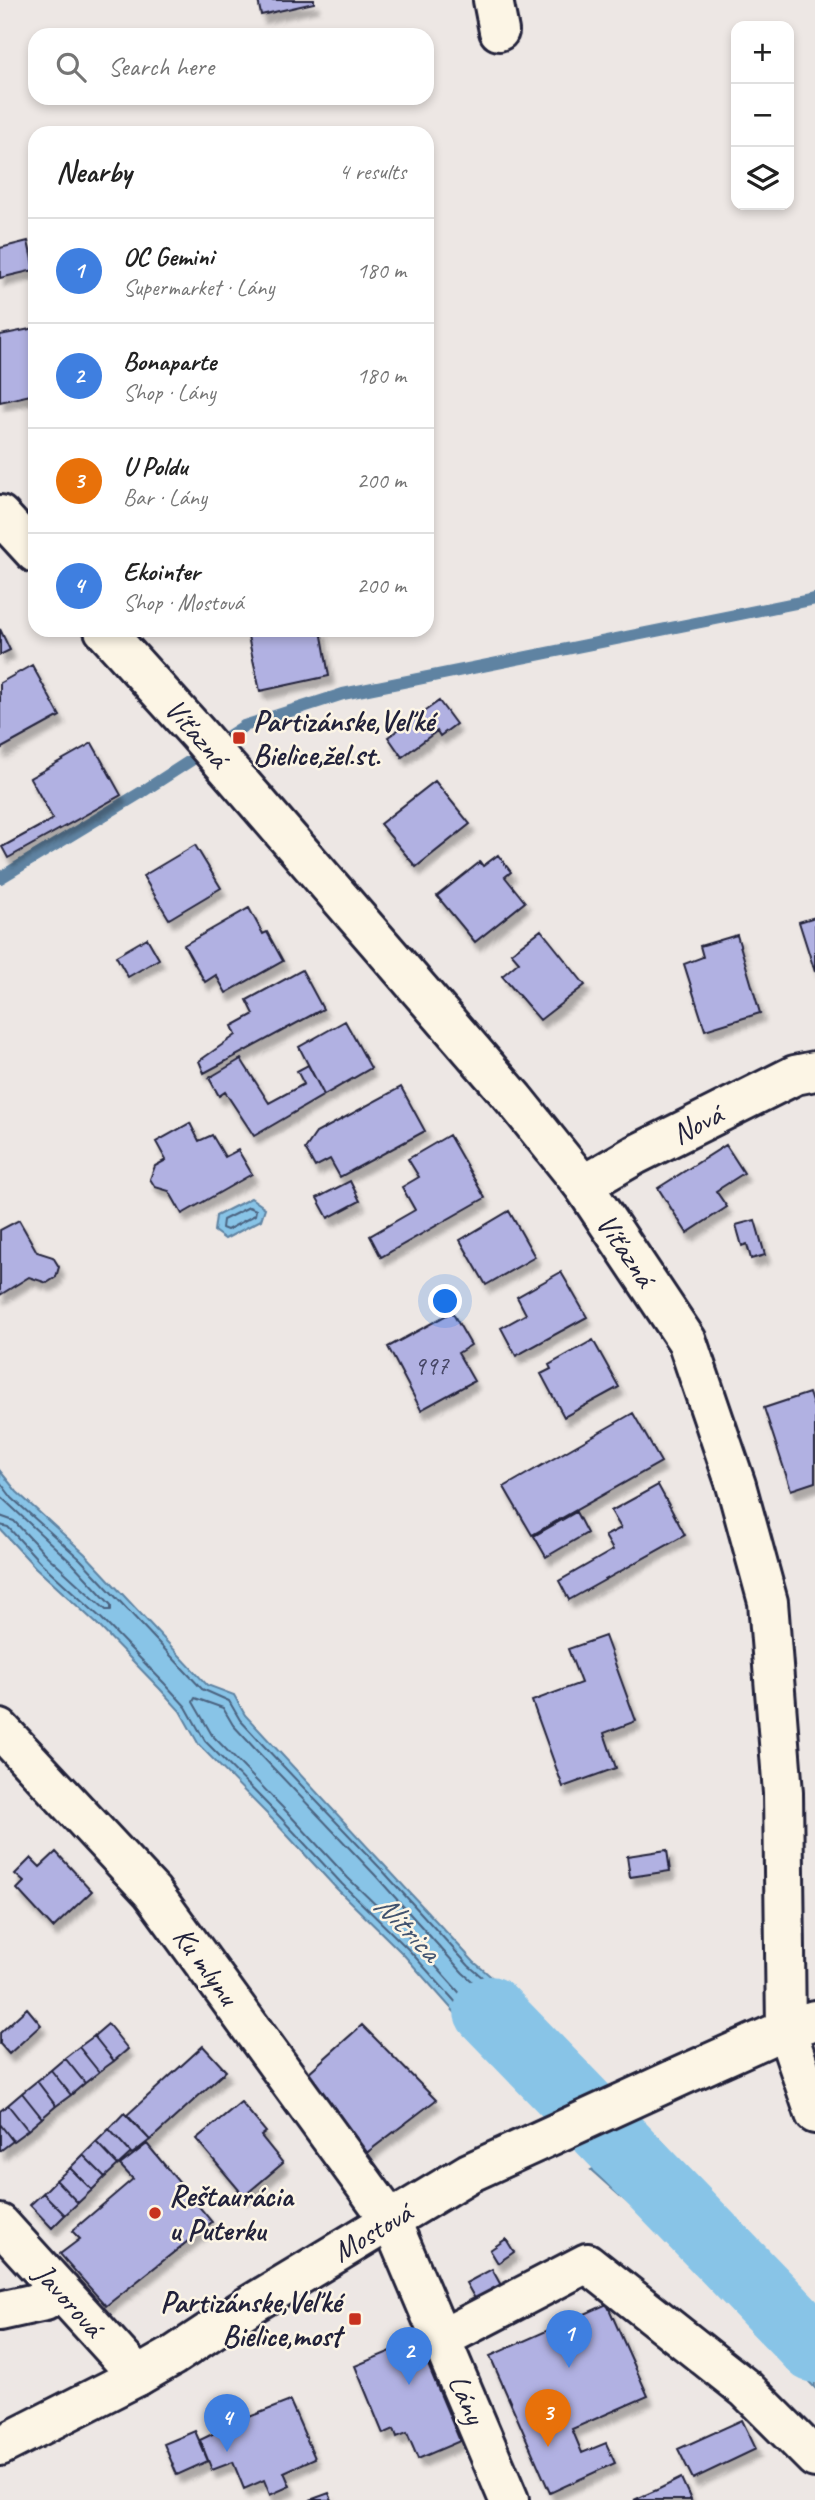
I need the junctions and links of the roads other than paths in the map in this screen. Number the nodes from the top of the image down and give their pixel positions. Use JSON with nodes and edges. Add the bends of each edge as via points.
{"nodes":[{"id":1,"x":0,"y":515,"type":"edge"},
{"id":2,"x":28,"y":545,"type":"edge"},
{"id":3,"x":110,"y":637,"type":"edge"},
{"id":4,"x":815,"y":1071,"type":"edge"},
{"id":5,"x":583,"y":1185,"type":"junction"},
{"id":6,"x":0,"y":1729,"type":"edge"},
{"id":7,"x":801,"y":2025,"type":"edge"},
{"id":8,"x":815,"y":2114,"type":"edge"},
{"id":9,"x":391,"y":2221,"type":"junction"},
{"id":10,"x":0,"y":2224,"type":"edge"},
{"id":11,"x":61,"y":2291,"type":"junction"},
{"id":12,"x":0,"y":2311,"type":"edge"},
{"id":13,"x":442,"y":2339,"type":"junction"},
{"id":14,"x":138,"y":2376,"type":"junction"},
{"id":15,"x":0,"y":2446,"type":"edge"},
{"id":16,"x":815,"y":2458,"type":"edge"},
{"id":17,"x":509,"y":2500,"type":"edge"}],
"edges":[{"from":1,"to":2,"type":"main road"},
{"from":3,"to":5,"type":"main road","name":"Víťazná","via":[[514,1099]]},
{"from":4,"to":5,"type":"main road","name":"Nová","via":[[795,1075]]},
{"from":5,"to":7,"type":"main road","name":"Víťazná","via":[[687,1341],[736,1485],[768,1602]]},
{"from":6,"to":9,"type":"main road","name":"Ku mlynu","via":[[152,1892]]},
{"from":7,"to":8,"type":"main road","name":"Víťazná"},
{"from":7,"to":9,"type":"main road","name":"Mostová","via":[[502,2158]]},
{"from":9,"to":13,"type":"main road","name":"Lány"},
{"from":9,"to":14,"type":"main road","name":"Mostová"},
{"from":10,"to":11,"type":"main road","name":"Javorová"},
{"from":11,"to":12,"type":"main road","via":[[45,2301]]},
{"from":11,"to":14,"type":"main road","name":"Javorová"},
{"from":13,"to":16,"type":"main road","via":[[587,2263],[746,2389]]},
{"from":13,"to":17,"type":"main road","name":"Lány"},
{"from":14,"to":15,"type":"main road","name":"Mostová"}]}
